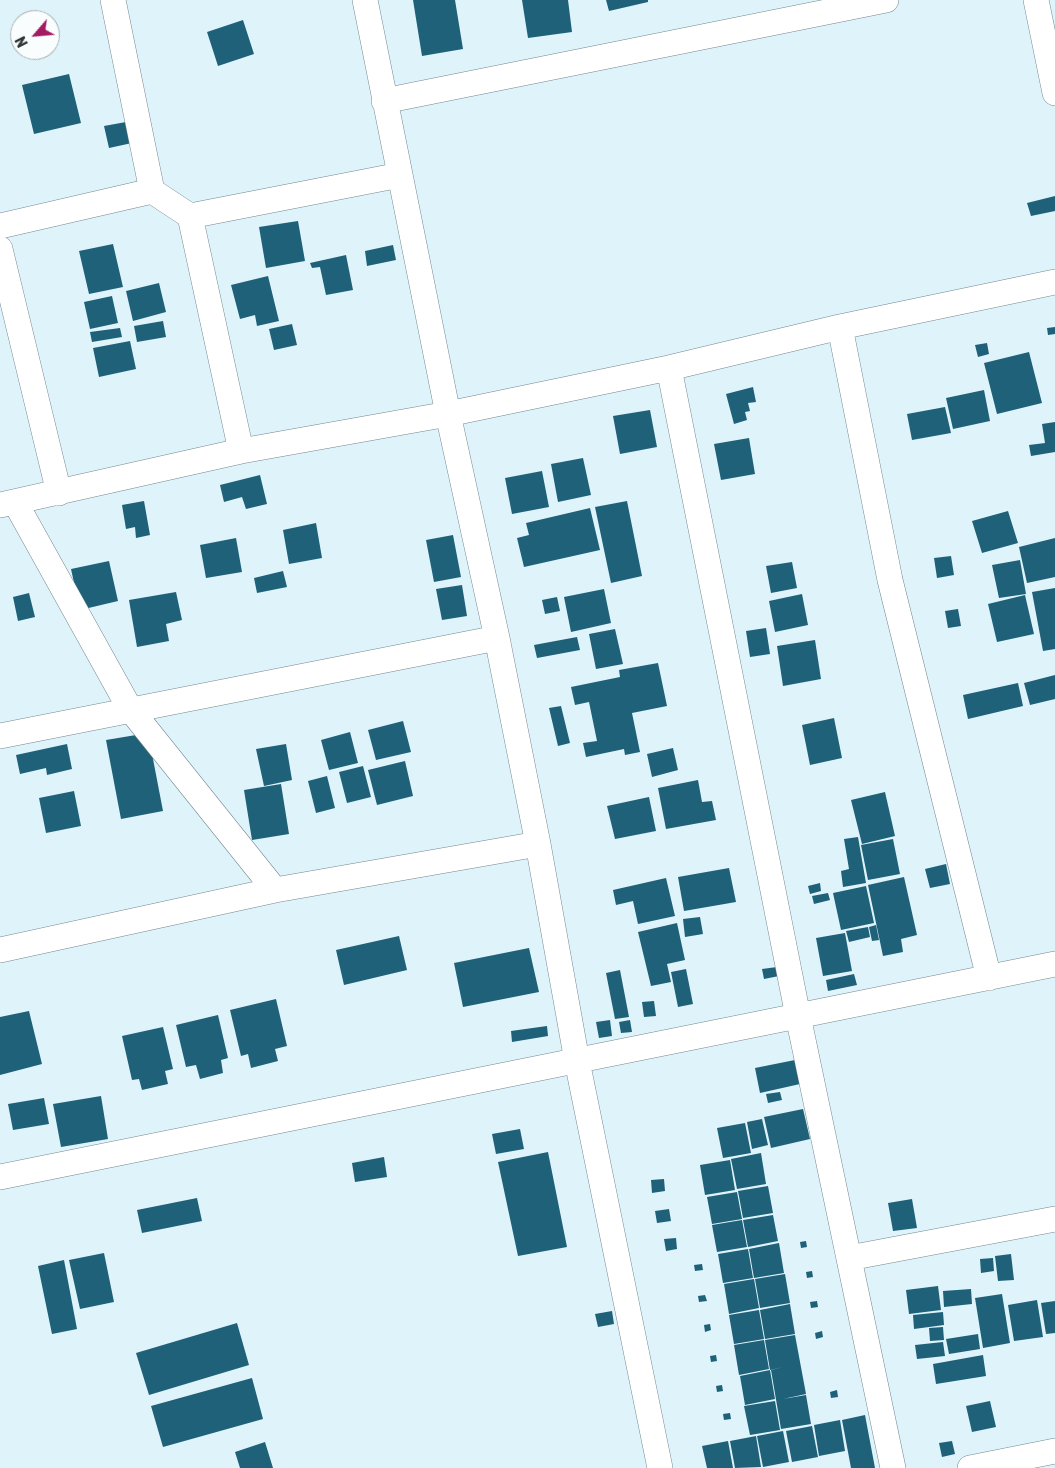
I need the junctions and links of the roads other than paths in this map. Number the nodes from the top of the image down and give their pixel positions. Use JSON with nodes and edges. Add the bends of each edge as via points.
{"nodes":[{"id":1,"x":113,"y":0,"type":"edge"},
{"id":2,"x":365,"y":0,"type":"edge"},
{"id":3,"x":886,"y":0,"type":"edge"},
{"id":4,"x":1036,"y":0,"type":"edge"},
{"id":5,"x":1055,"y":93,"type":"edge"},
{"id":6,"x":384,"y":101,"type":"junction"},
{"id":7,"x":400,"y":175,"type":"junction"},
{"id":8,"x":152,"y":191,"type":"junction"},
{"id":9,"x":190,"y":216,"type":"junction"},
{"id":10,"x":0,"y":226,"type":"edge"},
{"id":11,"x":0,"y":249,"type":"edge"},
{"id":12,"x":1055,"y":282,"type":"edge"},
{"id":13,"x":840,"y":327,"type":"junction"},
{"id":14,"x":668,"y":368,"type":"junction"},
{"id":15,"x":448,"y":414,"type":"junction"},
{"id":16,"x":241,"y":451,"type":"junction"},
{"id":17,"x":59,"y":493,"type":"junction"},
{"id":18,"x":7,"y":504,"type":"edge"},
{"id":19,"x":497,"y":638,"type":"junction"},
{"id":20,"x":130,"y":709,"type":"junction"},
{"id":21,"x":0,"y":736,"type":"edge"},
{"id":22,"x":538,"y":844,"type":"junction"},
{"id":23,"x":275,"y":890,"type":"junction"},
{"id":24,"x":0,"y":950,"type":"edge"},
{"id":25,"x":1055,"y":964,"type":"edge"},
{"id":26,"x":989,"y":978,"type":"junction"},
{"id":27,"x":798,"y":1016,"type":"junction"},
{"id":28,"x":577,"y":1061,"type":"junction"},
{"id":29,"x":0,"y":1177,"type":"edge"},
{"id":30,"x":1055,"y":1219,"type":"edge"},
{"id":31,"x":849,"y":1258,"type":"junction"},
{"id":32,"x":1055,"y":1451,"type":"edge"},
{"id":33,"x":660,"y":1468,"type":"edge"},
{"id":34,"x":894,"y":1468,"type":"edge"},
{"id":35,"x":970,"y":1468,"type":"edge"}],
"edges":[{"from":1,"to":8,"type":"street"},
{"from":2,"to":6,"type":"street"},
{"from":3,"to":6,"type":"street"},
{"from":4,"to":5,"type":"street"},
{"from":6,"to":7,"type":"street"},
{"from":7,"to":9,"type":"street"},
{"from":7,"to":15,"type":"street"},
{"from":8,"to":9,"type":"street"},
{"from":8,"to":10,"type":"street"},
{"from":9,"to":16,"type":"street"},
{"from":11,"to":17,"type":"street"},
{"from":12,"to":13,"type":"street"},
{"from":13,"to":14,"type":"street"},
{"from":13,"to":26,"type":"street","via":[[890,580]]},
{"from":14,"to":15,"type":"street"},
{"from":14,"to":27,"type":"street"},
{"from":15,"to":16,"type":"street"},
{"from":15,"to":19,"type":"street"},
{"from":16,"to":17,"type":"street"},
{"from":17,"to":18,"type":"street"},
{"from":18,"to":20,"type":"street"},
{"from":19,"to":20,"type":"street"},
{"from":19,"to":22,"type":"street"},
{"from":20,"to":21,"type":"street"},
{"from":20,"to":23,"type":"street"},
{"from":22,"to":23,"type":"street"},
{"from":22,"to":28,"type":"street"},
{"from":23,"to":24,"type":"street"},
{"from":25,"to":26,"type":"street"},
{"from":26,"to":27,"type":"street"},
{"from":27,"to":28,"type":"street"},
{"from":27,"to":31,"type":"street"},
{"from":28,"to":29,"type":"street"},
{"from":28,"to":33,"type":"street"},
{"from":30,"to":31,"type":"street"},
{"from":31,"to":34,"type":"street"},
{"from":32,"to":35,"type":"street"}]}
